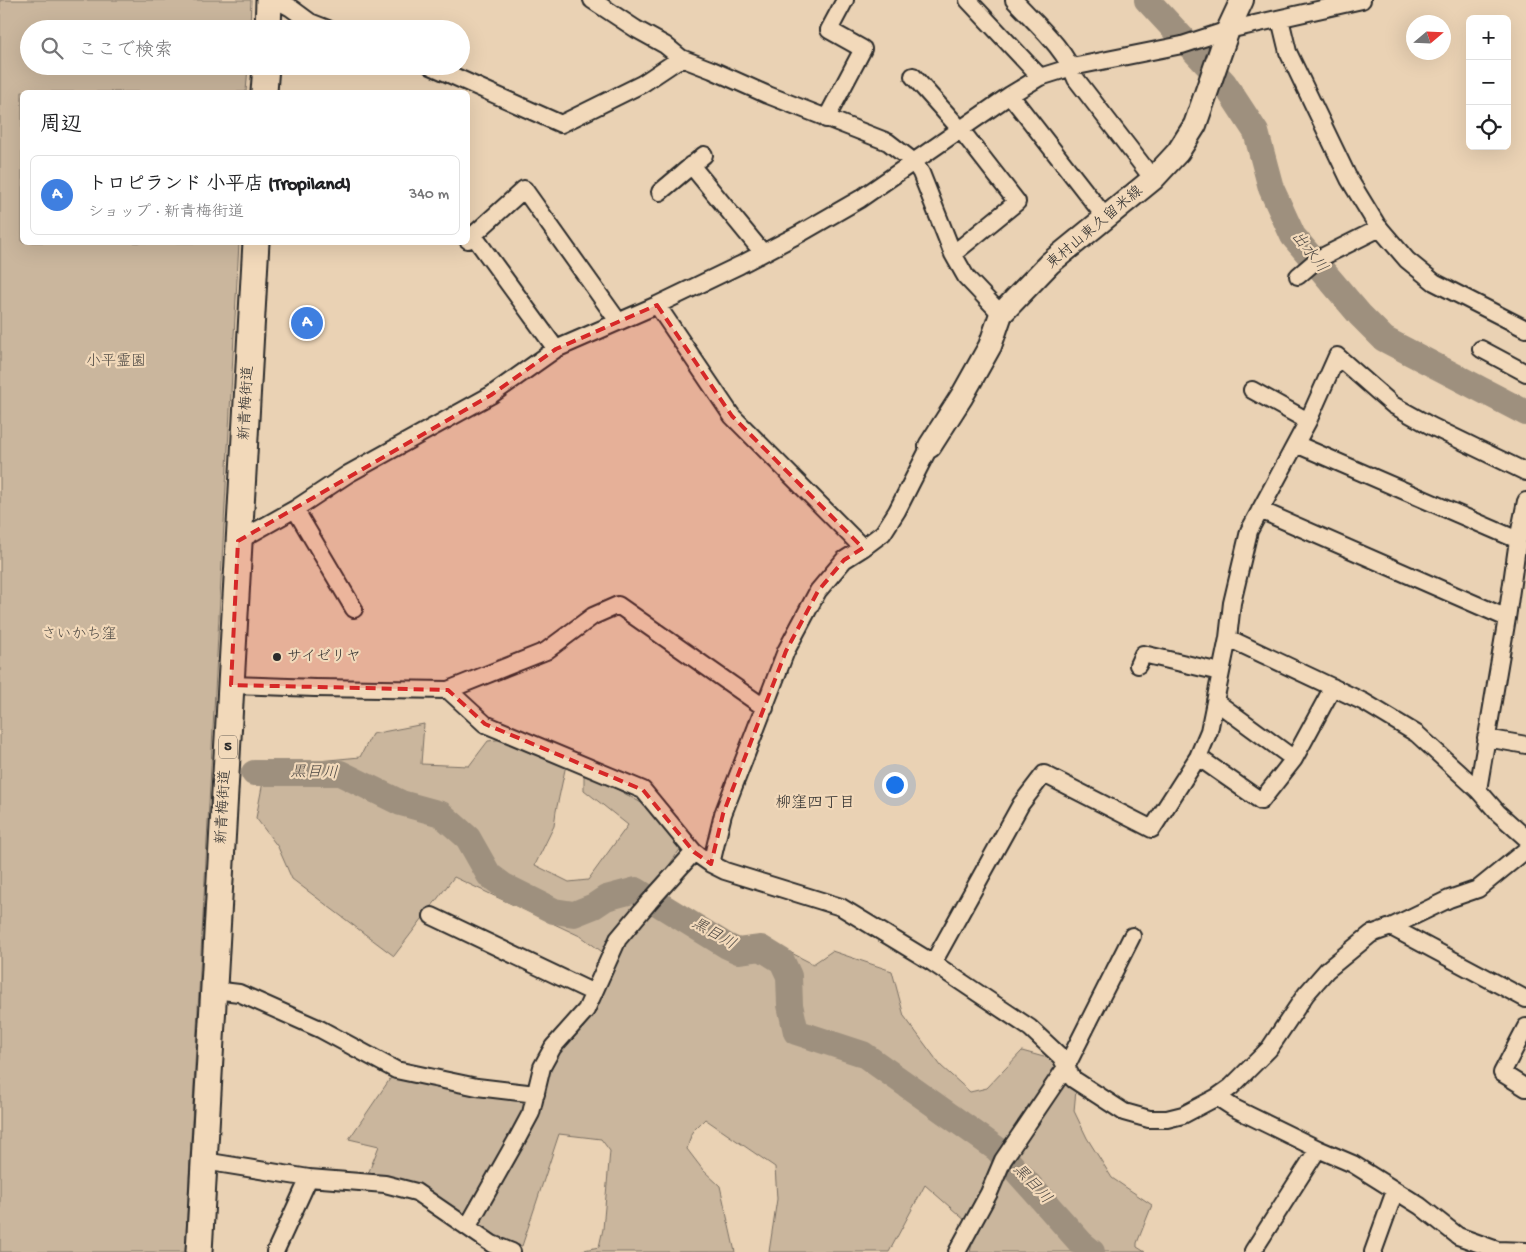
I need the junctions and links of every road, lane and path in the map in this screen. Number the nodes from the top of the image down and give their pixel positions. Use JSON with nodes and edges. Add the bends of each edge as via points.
{"nodes":[{"id":1,"x":269,"y":0,"type":"edge"},
{"id":2,"x":276,"y":0,"type":"edge"},
{"id":3,"x":592,"y":0,"type":"edge"},
{"id":4,"x":845,"y":0,"type":"edge"},
{"id":5,"x":1014,"y":0,"type":"edge"},
{"id":6,"x":1242,"y":0,"type":"edge"},
{"id":7,"x":1362,"y":0,"type":"edge"},
{"id":8,"x":971,"y":1,"type":"edge"},
{"id":9,"x":1280,"y":19,"type":"junction"},
{"id":10,"x":268,"y":20,"type":"edge"},
{"id":11,"x":307,"y":20,"type":"edge"},
{"id":12,"x":1228,"y":30,"type":"junction"},
{"id":13,"x":681,"y":58,"type":"junction"},
{"id":14,"x":1072,"y":67,"type":"junction"},
{"id":15,"x":265,"y":75,"type":"edge"},
{"id":16,"x":451,"y":75,"type":"edge"},
{"id":17,"x":914,"y":76,"type":"dead end"},
{"id":18,"x":1040,"y":77,"type":"junction"},
{"id":19,"x":264,"y":90,"type":"edge"},
{"id":20,"x":1010,"y":95,"type":"junction"},
{"id":21,"x":826,"y":119,"type":"junction"},
{"id":22,"x":961,"y":130,"type":"junction"},
{"id":23,"x":704,"y":155,"type":"dead end"},
{"id":24,"x":914,"y":162,"type":"junction"},
{"id":25,"x":691,"y":165,"type":"junction"},
{"id":26,"x":1153,"y":179,"type":"junction"},
{"id":27,"x":660,"y":192,"type":"dead end"},
{"id":28,"x":1105,"y":217,"type":"junction"},
{"id":29,"x":1380,"y":228,"type":"junction"},
{"id":30,"x":470,"y":237,"type":"edge"},
{"id":31,"x":256,"y":245,"type":"edge"},
{"id":32,"x":469,"y":245,"type":"edge"},
{"id":33,"x":763,"y":253,"type":"junction"},
{"id":34,"x":953,"y":254,"type":"junction"},
{"id":35,"x":1298,"y":276,"type":"dead end"},
{"id":36,"x":657,"y":305,"type":"junction"},
{"id":37,"x":1001,"y":314,"type":"junction"},
{"id":38,"x":618,"y":321,"type":"junction"},
{"id":39,"x":1526,"y":329,"type":"edge"},
{"id":40,"x":556,"y":349,"type":"junction"},
{"id":41,"x":1481,"y":349,"type":"dead end"},
{"id":42,"x":1526,"y":373,"type":"edge"},
{"id":43,"x":1252,"y":390,"type":"dead end"},
{"id":44,"x":1308,"y":421,"type":"junction"},
{"id":45,"x":1296,"y":444,"type":"junction"},
{"id":46,"x":930,"y":446,"type":"joint"},
{"id":47,"x":1526,"y":472,"type":"edge"},
{"id":48,"x":1526,"y":501,"type":"edge"},
{"id":49,"x":295,"y":508,"type":"junction"},
{"id":50,"x":1260,"y":510,"type":"junction"},
{"id":51,"x":1518,"y":540,"type":"junction"},
{"id":52,"x":238,"y":541,"type":"junction"},
{"id":53,"x":863,"y":548,"type":"junction"},
{"id":54,"x":354,"y":609,"type":"dead end"},
{"id":55,"x":1507,"y":618,"type":"junction"},
{"id":56,"x":1228,"y":638,"type":"junction"},
{"id":57,"x":1138,"y":665,"type":"dead end"},
{"id":58,"x":1220,"y":672,"type":"junction"},
{"id":59,"x":231,"y":685,"type":"junction"},
{"id":60,"x":1333,"y":687,"type":"junction"},
{"id":61,"x":448,"y":690,"type":"junction"},
{"id":62,"x":1214,"y":701,"type":"junction"},
{"id":63,"x":765,"y":708,"type":"junction"},
{"id":64,"x":1486,"y":738,"type":"junction"},
{"id":65,"x":1526,"y":745,"type":"edge"},
{"id":66,"x":1198,"y":757,"type":"junction"},
{"id":67,"x":1294,"y":759,"type":"junction"},
{"id":68,"x":1478,"y":790,"type":"junction"},
{"id":69,"x":1526,"y":838,"type":"edge"},
{"id":70,"x":1526,"y":850,"type":"edge"},
{"id":71,"x":694,"y":852,"type":"junction"},
{"id":72,"x":711,"y":864,"type":"junction"},
{"id":73,"x":432,"y":916,"type":"dead end"},
{"id":74,"x":1391,"y":927,"type":"junction"},
{"id":75,"x":1132,"y":936,"type":"dead end"},
{"id":76,"x":933,"y":963,"type":"junction"},
{"id":77,"x":214,"y":990,"type":"junction"},
{"id":78,"x":594,"y":993,"type":"junction"},
{"id":79,"x":1526,"y":999,"type":"edge"},
{"id":80,"x":1526,"y":1027,"type":"edge"},
{"id":81,"x":1066,"y":1066,"type":"junction"},
{"id":82,"x":1526,"y":1088,"type":"edge"},
{"id":83,"x":536,"y":1094,"type":"junction"},
{"id":84,"x":1217,"y":1097,"type":"junction"},
{"id":85,"x":1318,"y":1149,"type":"junction"},
{"id":86,"x":204,"y":1161,"type":"junction"},
{"id":87,"x":309,"y":1178,"type":"junction"},
{"id":88,"x":1395,"y":1191,"type":"junction"},
{"id":89,"x":468,"y":1226,"type":"junction"},
{"id":90,"x":1253,"y":1251,"type":"dead end"},
{"id":91,"x":1498,"y":1251,"type":"edge"},
{"id":92,"x":1526,"y":1251,"type":"edge"},
{"id":93,"x":199,"y":1252,"type":"edge"},
{"id":94,"x":275,"y":1252,"type":"edge"},
{"id":95,"x":512,"y":1252,"type":"edge"},
{"id":96,"x":957,"y":1252,"type":"edge"},
{"id":97,"x":1373,"y":1252,"type":"edge"}],
"edges":[{"from":1,"to":10,"type":"main road"},
{"from":2,"to":11,"type":"street"},
{"from":3,"to":13,"type":"street"},
{"from":4,"to":21,"type":"street","via":[[829,30],[863,49]]},
{"from":5,"to":14,"type":"street"},
{"from":6,"to":12,"type":"main road","name":"東村山東久留米線"},
{"from":7,"to":9,"type":"street"},
{"from":8,"to":18,"type":"street"},
{"from":9,"to":12,"type":"street"},
{"from":9,"to":29,"type":"street","via":[[1288,52],[1349,179]]},
{"from":12,"to":14,"type":"street","via":[[1188,43]]},
{"from":12,"to":26,"type":"main road","name":"東村山東久留米線","via":[[1188,138]]},
{"from":13,"to":16,"type":"street","via":[[642,84],[561,124]]},
{"from":13,"to":21,"type":"street"},
{"from":14,"to":18,"type":"street"},
{"from":14,"to":26,"type":"street","via":[[1076,79]]},
{"from":15,"to":19,"type":"main road"},
{"from":17,"to":22,"type":"street"},
{"from":18,"to":20,"type":"street"},
{"from":20,"to":22,"type":"street"},
{"from":20,"to":28,"type":"street"},
{"from":21,"to":24,"type":"street","via":[[888,142]]},
{"from":22,"to":24,"type":"street"},
{"from":22,"to":34,"type":"street","via":[[1017,202]]},
{"from":23,"to":25,"type":"street"},
{"from":24,"to":33,"type":"street","via":[[860,199]]},
{"from":24,"to":34,"type":"street","via":[[922,173]]},
{"from":25,"to":27,"type":"street"},
{"from":25,"to":33,"type":"street","via":[[734,205]]},
{"from":26,"to":28,"type":"main road","name":"東村山東久留米線"},
{"from":28,"to":37,"type":"main road","name":"東村山東久留米線","via":[[1050,263]]},
{"from":29,"to":35,"type":"street","via":[[1318,259]]},
{"from":29,"to":39,"type":"street","via":[[1407,260],[1434,282]]},
{"from":30,"to":38,"type":"street","via":[[524,189]]},
{"from":31,"to":52,"type":"main road","name":"新青梅街道","number":"5"},
{"from":32,"to":40,"type":"street"},
{"from":33,"to":36,"type":"street"},
{"from":34,"to":37,"type":"street","via":[[966,277]]},
{"from":36,"to":38,"type":"street"},
{"from":36,"to":53,"type":"street","via":[[732,416]]},
{"from":37,"to":46,"type":"main road","name":"東村山東久留米線","via":[[990,346]]},
{"from":38,"to":40,"type":"street"},
{"from":40,"to":49,"type":"street","via":[[491,395],[348,474]]},
{"from":41,"to":42,"type":"street"},
{"from":43,"to":44,"type":"street"},
{"from":44,"to":45,"type":"street"},
{"from":44,"to":47,"type":"street","via":[[1337,356],[1393,406]]},
{"from":45,"to":50,"type":"street"},
{"from":45,"to":51,"type":"street"},
{"from":46,"to":53,"type":"street","via":[[883,533]]},
{"from":48,"to":51,"type":"street"},
{"from":49,"to":52,"type":"street"},
{"from":49,"to":54,"type":"street"},
{"from":50,"to":55,"type":"street"},
{"from":50,"to":56,"type":"street","via":[[1249,531],[1232,603]]},
{"from":51,"to":55,"type":"street"},
{"from":52,"to":59,"type":"main road","name":"新青梅街道","number":"5"},
{"from":53,"to":63,"type":"street","via":[[844,560],[818,591],[786,651]]},
{"from":55,"to":64,"type":"street"},
{"from":56,"to":58,"type":"street"},
{"from":56,"to":60,"type":"street"},
{"from":57,"to":58,"type":"street","via":[[1144,654]]},
{"from":58,"to":62,"type":"street"},
{"from":59,"to":61,"type":"street"},
{"from":59,"to":77,"type":"main road","name":"新青梅街道","number":"5"},
{"from":60,"to":67,"type":"street"},
{"from":60,"to":68,"type":"street","via":[[1417,734]]},
{"from":61,"to":63,"type":"street","via":[[546,650],[593,616],[618,606]]},
{"from":61,"to":71,"type":"street","via":[[485,724],[643,790]]},
{"from":62,"to":66,"type":"street","via":[[1209,731]]},
{"from":62,"to":67,"type":"street"},
{"from":63,"to":72,"type":"street","via":[[723,814]]},
{"from":64,"to":65,"type":"street"},
{"from":64,"to":68,"type":"street"},
{"from":66,"to":67,"type":"street","via":[[1261,801]]},
{"from":66,"to":76,"type":"street","via":[[1152,829],[1044,774],[1020,804]]},
{"from":68,"to":69,"type":"street"},
{"from":70,"to":74,"type":"street","via":[[1478,889]]},
{"from":71,"to":72,"type":"street"},
{"from":71,"to":78,"type":"street","via":[[618,939]]},
{"from":72,"to":76,"type":"street","via":[[841,907]]},
{"from":73,"to":78,"type":"street"},
{"from":74,"to":79,"type":"street"},
{"from":74,"to":84,"type":"street","via":[[1372,934],[1327,970],[1306,994],[1269,1049]]},
{"from":75,"to":81,"type":"street"},
{"from":76,"to":81,"type":"street","via":[[1030,1028],[1061,1056]]},
{"from":77,"to":83,"type":"street","via":[[239,993],[396,1070],[477,1087]]},
{"from":77,"to":86,"type":"main road","name":"新青梅街道","number":"5"},
{"from":78,"to":83,"type":"street","via":[[586,1010],[553,1047],[542,1067]]},
{"from":80,"to":82,"type":"street","via":[[1502,1073]]},
{"from":81,"to":84,"type":"street","via":[[1073,1079],[1124,1112],[1149,1120],[1183,1115]]},
{"from":81,"to":96,"type":"street","via":[[1006,1156]]},
{"from":83,"to":89,"type":"street","via":[[531,1113]]},
{"from":84,"to":85,"type":"street"},
{"from":85,"to":88,"type":"street","via":[[1353,1164]]},
{"from":85,"to":90,"type":"street"},
{"from":86,"to":87,"type":"street"},
{"from":86,"to":93,"type":"main road","name":"新青梅街道","number":"5"},
{"from":87,"to":89,"type":"street","via":[[385,1184],[416,1192]]},
{"from":87,"to":94,"type":"street"},
{"from":88,"to":91,"type":"street","via":[[1458,1236]]},
{"from":88,"to":97,"type":"street"},
{"from":89,"to":95,"type":"street","via":[[492,1244]]},
{"from":91,"to":92,"type":"street"}]}
